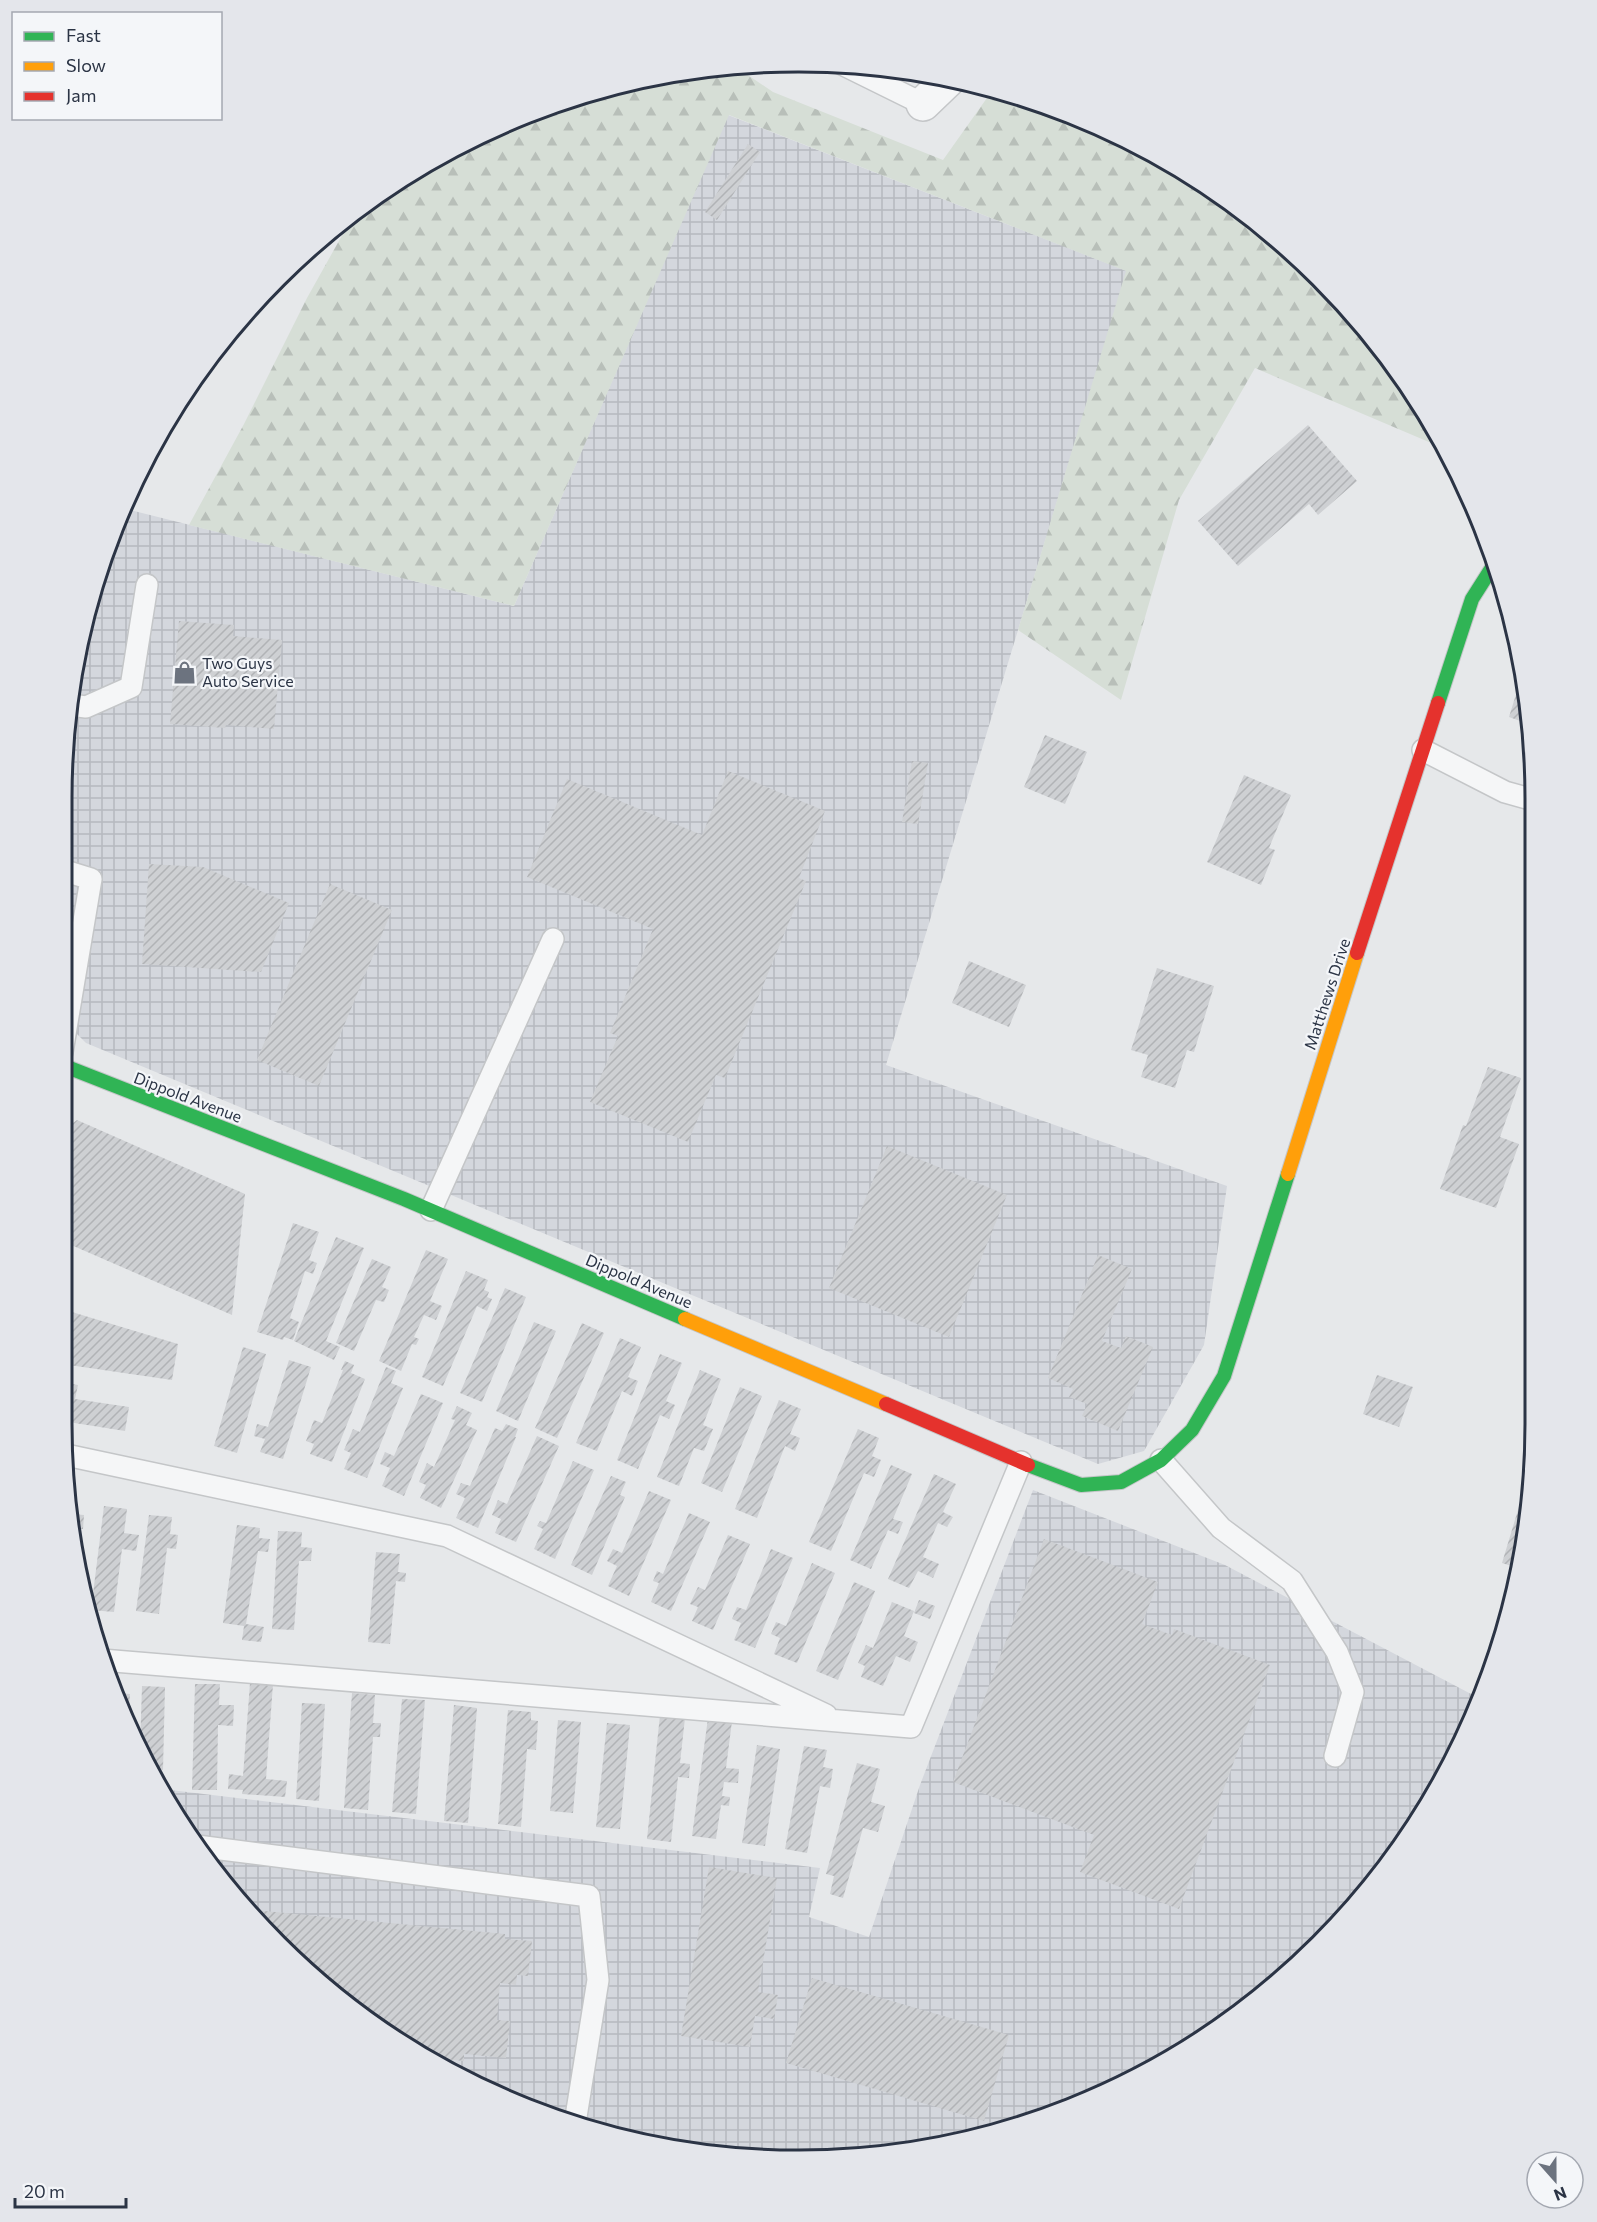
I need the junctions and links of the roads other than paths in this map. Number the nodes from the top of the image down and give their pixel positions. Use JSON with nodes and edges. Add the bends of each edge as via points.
{"nodes":[{"id":1,"x":866,"y":76,"type":"edge"},
{"id":2,"x":941,"y":86,"type":"edge"},
{"id":3,"x":923,"y":104,"type":"joint"},
{"id":4,"x":1488,"y":572,"type":"edge"},
{"id":5,"x":147,"y":585,"type":"dead end"},
{"id":6,"x":78,"y":706,"type":"edge"},
{"id":7,"x":1423,"y":750,"type":"junction"},
{"id":8,"x":1525,"y":798,"type":"edge"},
{"id":9,"x":72,"y":873,"type":"edge"},
{"id":10,"x":553,"y":939,"type":"dead end"},
{"id":11,"x":72,"y":992,"type":"edge"},
{"id":12,"x":72,"y":1069,"type":"edge"},
{"id":13,"x":431,"y":1210,"type":"junction"},
{"id":14,"x":1192,"y":1431,"type":"joint"},
{"id":15,"x":73,"y":1457,"type":"edge"},
{"id":16,"x":1161,"y":1460,"type":"junction"},
{"id":17,"x":1021,"y":1462,"type":"junction"},
{"id":18,"x":112,"y":1661,"type":"edge"},
{"id":19,"x":838,"y":1721,"type":"junction"},
{"id":20,"x":1335,"y":1756,"type":"dead end"},
{"id":21,"x":209,"y":1847,"type":"edge"},
{"id":22,"x":576,"y":2115,"type":"edge"}],
"edges":[{"from":1,"to":3,"type":"lane"},
{"from":2,"to":3,"type":"street"},
{"from":4,"to":7,"type":"street","name":"Matthews Drive","via":[[1472,600]]},
{"from":5,"to":6,"type":"lane","via":[[130,687],[86,707]]},
{"from":7,"to":8,"type":"lane","via":[[1505,792]]},
{"from":7,"to":14,"type":"street","name":"Matthews Drive","via":[[1224,1376]]},
{"from":9,"to":11,"type":"lane","via":[[91,879]]},
{"from":10,"to":13,"type":"lane"},
{"from":12,"to":13,"type":"street","name":"Dippold Avenue"},
{"from":13,"to":17,"type":"street","name":"Dippold Avenue"},
{"from":14,"to":16,"type":"street","name":"Dippold Avenue"},
{"from":15,"to":19,"type":"lane","via":[[447,1536]]},
{"from":16,"to":17,"type":"street","name":"Dippold Avenue","via":[[1120,1482],[1081,1485]]},
{"from":16,"to":20,"type":"lane","via":[[1221,1528],[1292,1581],[1337,1652],[1353,1692]]},
{"from":17,"to":19,"type":"lane","via":[[911,1727]]},
{"from":18,"to":19,"type":"lane"},
{"from":21,"to":22,"type":"lane","via":[[589,1896],[598,1980]]}]}
